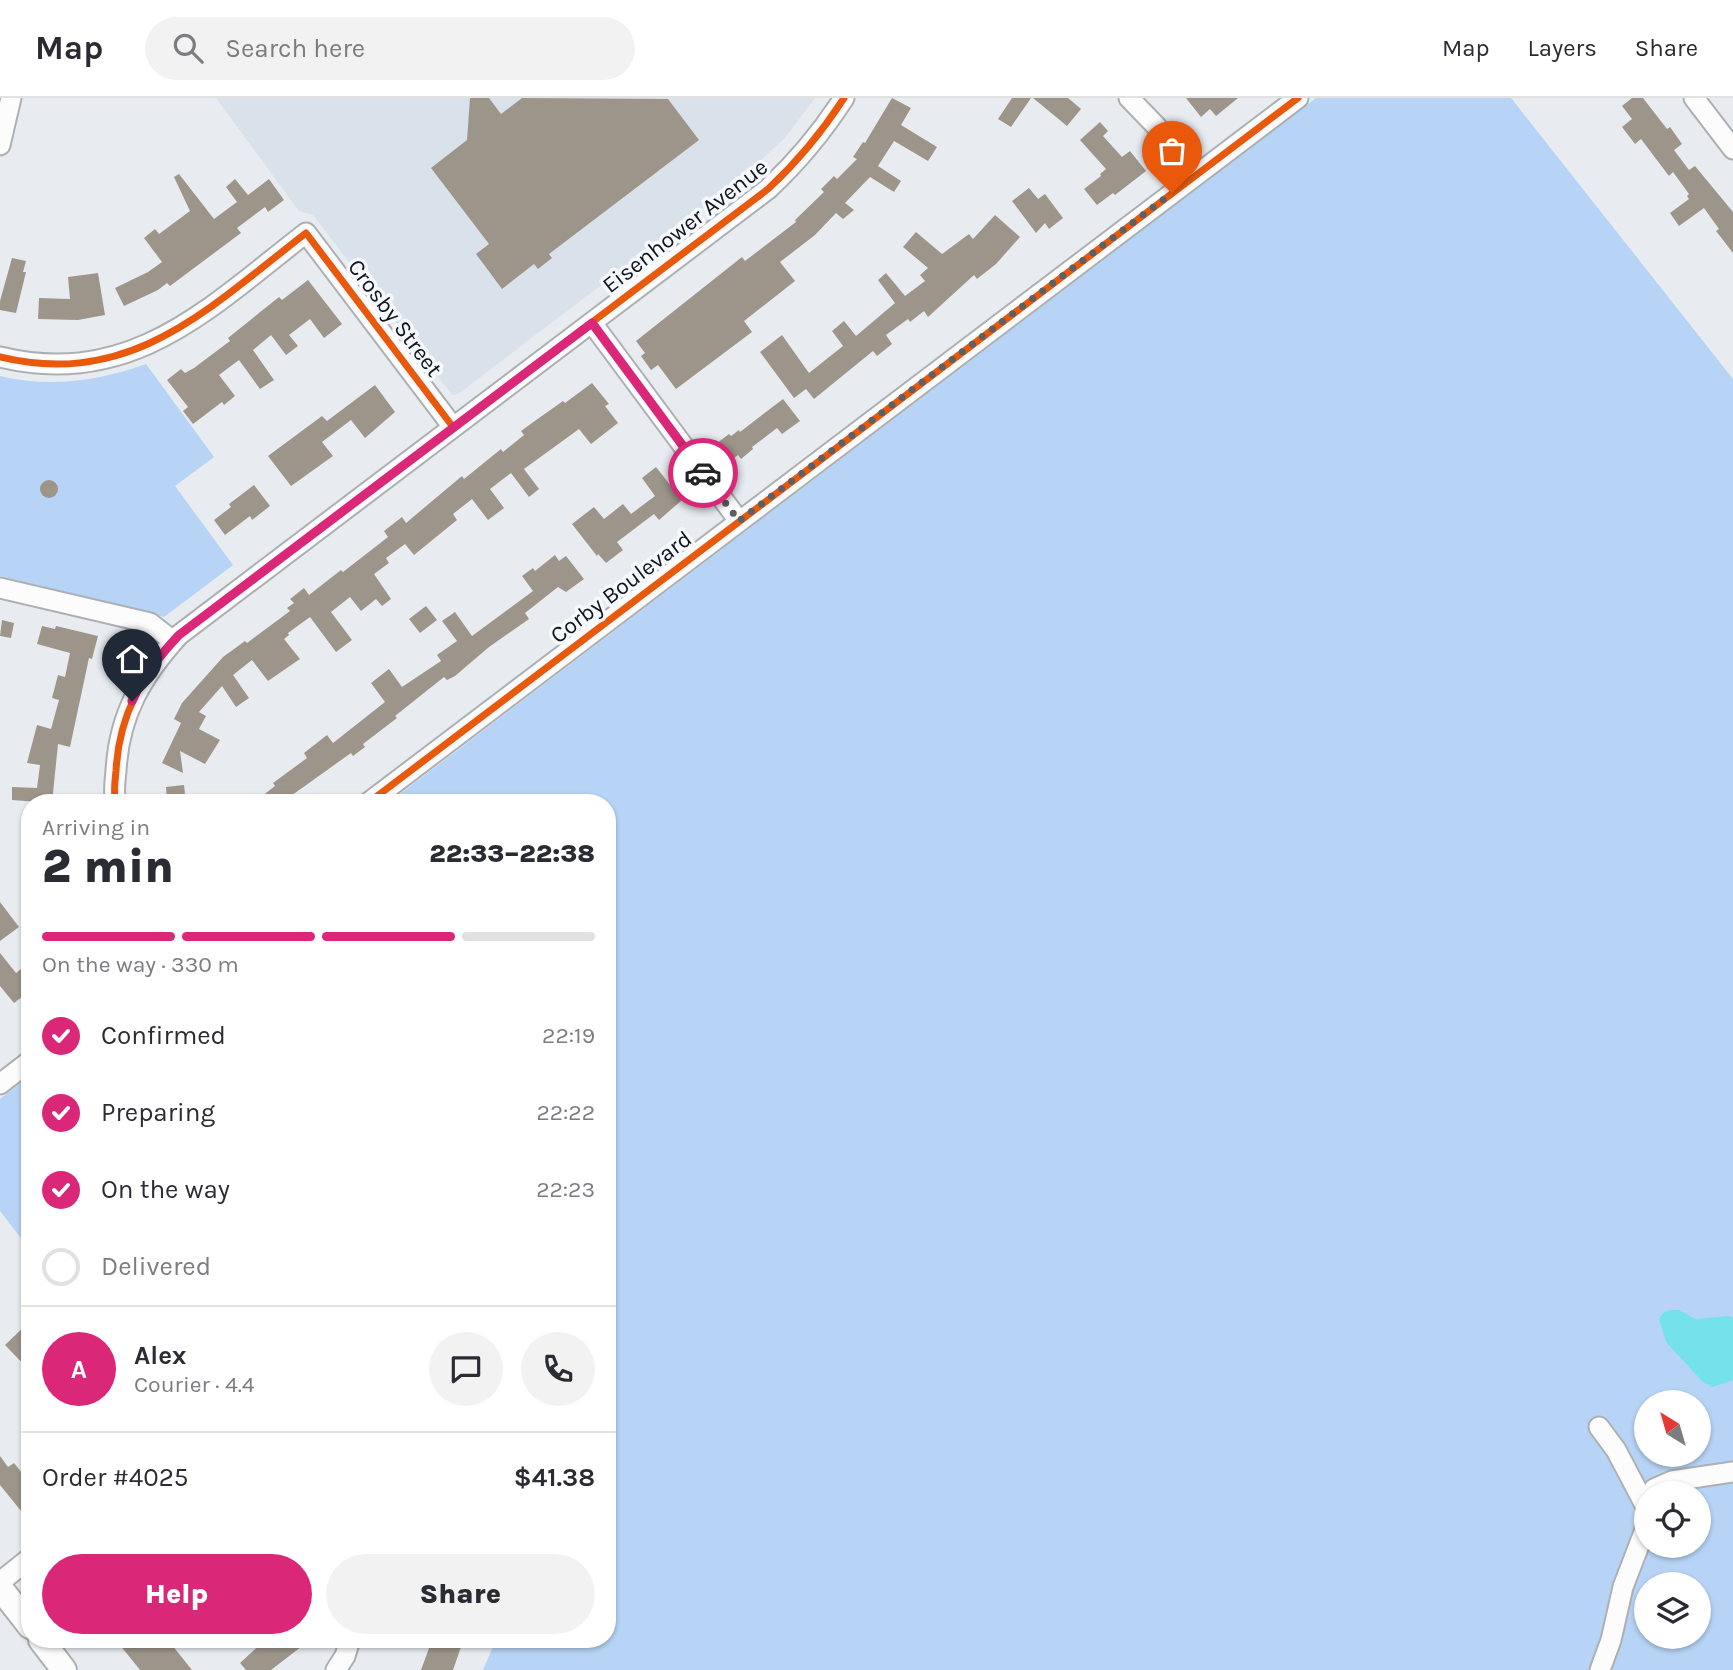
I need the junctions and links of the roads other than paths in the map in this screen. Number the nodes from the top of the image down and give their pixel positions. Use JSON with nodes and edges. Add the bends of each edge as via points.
{"nodes":[{"id":1,"x":11,"y":98,"type":"edge"},
{"id":2,"x":844,"y":98,"type":"edge"},
{"id":3,"x":1129,"y":98,"type":"edge"},
{"id":4,"x":1298,"y":98,"type":"edge"},
{"id":5,"x":1694,"y":98,"type":"edge"},
{"id":6,"x":0,"y":145,"type":"edge"},
{"id":7,"x":1733,"y":149,"type":"edge"},
{"id":8,"x":1194,"y":176,"type":"junction"},
{"id":9,"x":592,"y":323,"type":"junction"},
{"id":10,"x":0,"y":357,"type":"edge"},
{"id":11,"x":453,"y":427,"type":"junction"},
{"id":12,"x":739,"y":521,"type":"junction"},
{"id":13,"x":0,"y":587,"type":"edge"},
{"id":14,"x":173,"y":641,"type":"junction"},
{"id":15,"x":114,"y":794,"type":"edge"},
{"id":16,"x":380,"y":794,"type":"edge"},
{"id":17,"x":21,"y":1068,"type":"edge"},
{"id":18,"x":0,"y":1084,"type":"edge"},
{"id":19,"x":1599,"y":1427,"type":"dead end"},
{"id":20,"x":1733,"y":1472,"type":"edge"},
{"id":21,"x":1636,"y":1481,"type":"edge"},
{"id":22,"x":1672,"y":1481,"type":"edge"},
{"id":23,"x":1634,"y":1558,"type":"edge"},
{"id":24,"x":21,"y":1565,"type":"edge"},
{"id":25,"x":0,"y":1582,"type":"edge"},
{"id":26,"x":0,"y":1588,"type":"edge"},
{"id":27,"x":21,"y":1615,"type":"edge"},
{"id":28,"x":47,"y":1648,"type":"edge"},
{"id":29,"x":348,"y":1648,"type":"edge"},
{"id":30,"x":64,"y":1670,"type":"edge"},
{"id":31,"x":336,"y":1670,"type":"edge"},
{"id":32,"x":1600,"y":1670,"type":"edge"}],
"edges":[{"from":1,"to":6,"type":"street"},
{"from":2,"to":9,"type":"street","name":"Eisenhower Avenue","via":[[792,166],[768,189]]},
{"from":3,"to":8,"type":"street"},
{"from":4,"to":8,"type":"street","name":"Corby Boulevard"},
{"from":5,"to":7,"type":"street"},
{"from":8,"to":12,"type":"street","name":"Corby Boulevard"},
{"from":9,"to":11,"type":"street","name":"Eisenhower Avenue"},
{"from":9,"to":12,"type":"street"},
{"from":10,"to":11,"type":"street","name":"Crosby Street","via":[[44,365],[82,363],[144,347],[187,324],[306,233]]},
{"from":11,"to":14,"type":"street","name":"Eisenhower Avenue"},
{"from":12,"to":16,"type":"street","name":"Corby Boulevard"},
{"from":13,"to":14,"type":"street","via":[[150,623]]},
{"from":14,"to":15,"type":"street","name":"Eisenhower Avenue","via":[[138,687],[126,715]]},
{"from":17,"to":18,"type":"street"},
{"from":19,"to":21,"type":"street"},
{"from":20,"to":22,"type":"street"},
{"from":23,"to":32,"type":"street"},
{"from":24,"to":25,"type":"street"},
{"from":26,"to":27,"type":"main road"},
{"from":28,"to":30,"type":"main road"},
{"from":29,"to":31,"type":"street"}]}
